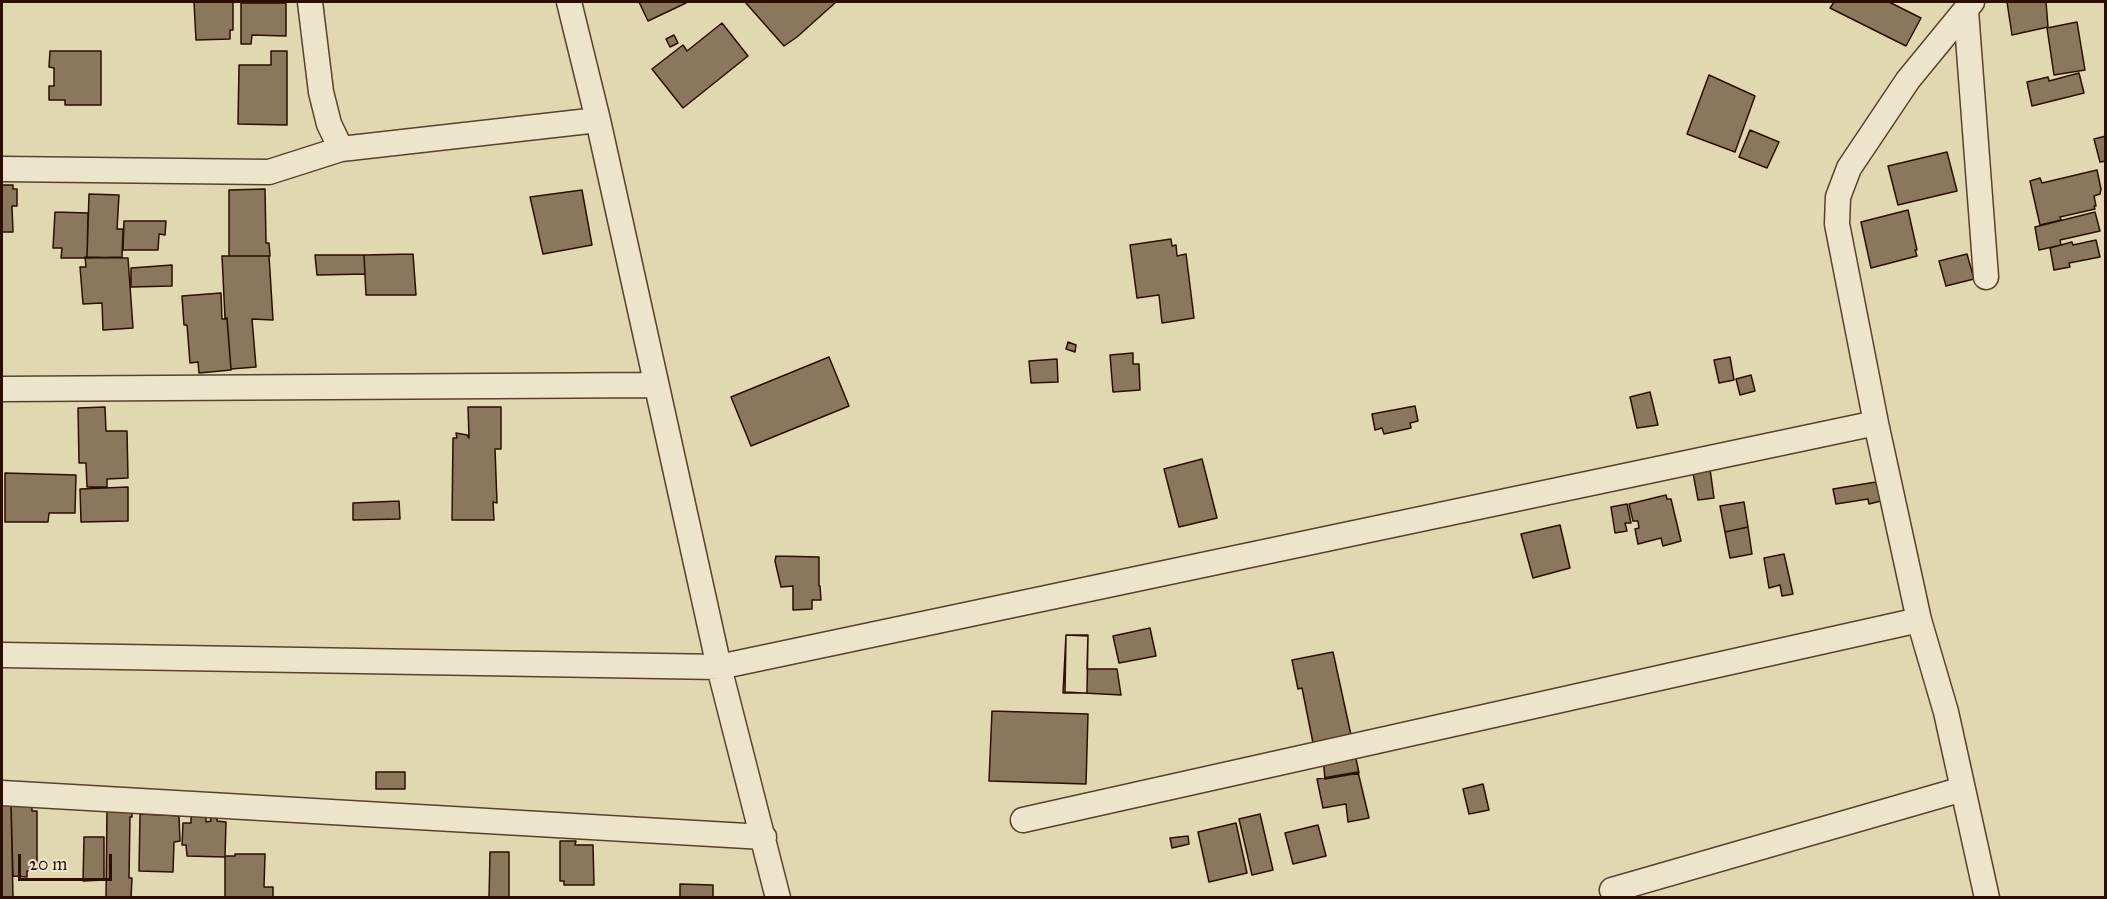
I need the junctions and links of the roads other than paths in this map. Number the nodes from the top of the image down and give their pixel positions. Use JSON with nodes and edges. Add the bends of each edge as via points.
{"nodes":[{"id":1,"x":310,"y":2,"type":"edge"},
{"id":2,"x":569,"y":2,"type":"edge"},
{"id":3,"x":1969,"y":6,"type":"edge"},
{"id":4,"x":598,"y":120,"type":"junction"},
{"id":5,"x":341,"y":149,"type":"junction"},
{"id":6,"x":2,"y":169,"type":"edge"},
{"id":7,"x":1986,"y":277,"type":"dead end"},
{"id":8,"x":656,"y":385,"type":"junction"},
{"id":9,"x":2,"y":389,"type":"edge"},
{"id":10,"x":1876,"y":423,"type":"junction"},
{"id":11,"x":1919,"y":620,"type":"junction"},
{"id":12,"x":2,"y":655,"type":"edge"},
{"id":13,"x":719,"y":667,"type":"junction"},
{"id":14,"x":1963,"y":789,"type":"junction"},
{"id":15,"x":2,"y":793,"type":"edge"},
{"id":16,"x":1023,"y":820,"type":"dead end"},
{"id":17,"x":764,"y":837,"type":"junction"},
{"id":18,"x":1612,"y":890,"type":"dead end"},
{"id":19,"x":778,"y":897,"type":"edge"},
{"id":20,"x":1987,"y":897,"type":"edge"}],
"edges":[{"from":1,"to":5,"type":"street","via":[[321,92],[329,124]]},
{"from":2,"to":4,"type":"street"},
{"from":3,"to":7,"type":"street"},
{"from":3,"to":10,"type":"street","via":[[1908,80],[1849,168],[1838,197],[1837,224],[1843,260]]},
{"from":4,"to":5,"type":"street"},
{"from":4,"to":8,"type":"street"},
{"from":5,"to":6,"type":"street","via":[[269,172]]},
{"from":8,"to":9,"type":"street"},
{"from":8,"to":13,"type":"street"},
{"from":10,"to":11,"type":"street"},
{"from":10,"to":13,"type":"street"},
{"from":11,"to":14,"type":"street"},
{"from":11,"to":16,"type":"street"},
{"from":12,"to":13,"type":"street"},
{"from":13,"to":17,"type":"street"},
{"from":14,"to":18,"type":"street"},
{"from":14,"to":20,"type":"street"},
{"from":15,"to":17,"type":"street"},
{"from":17,"to":19,"type":"street"}]}
